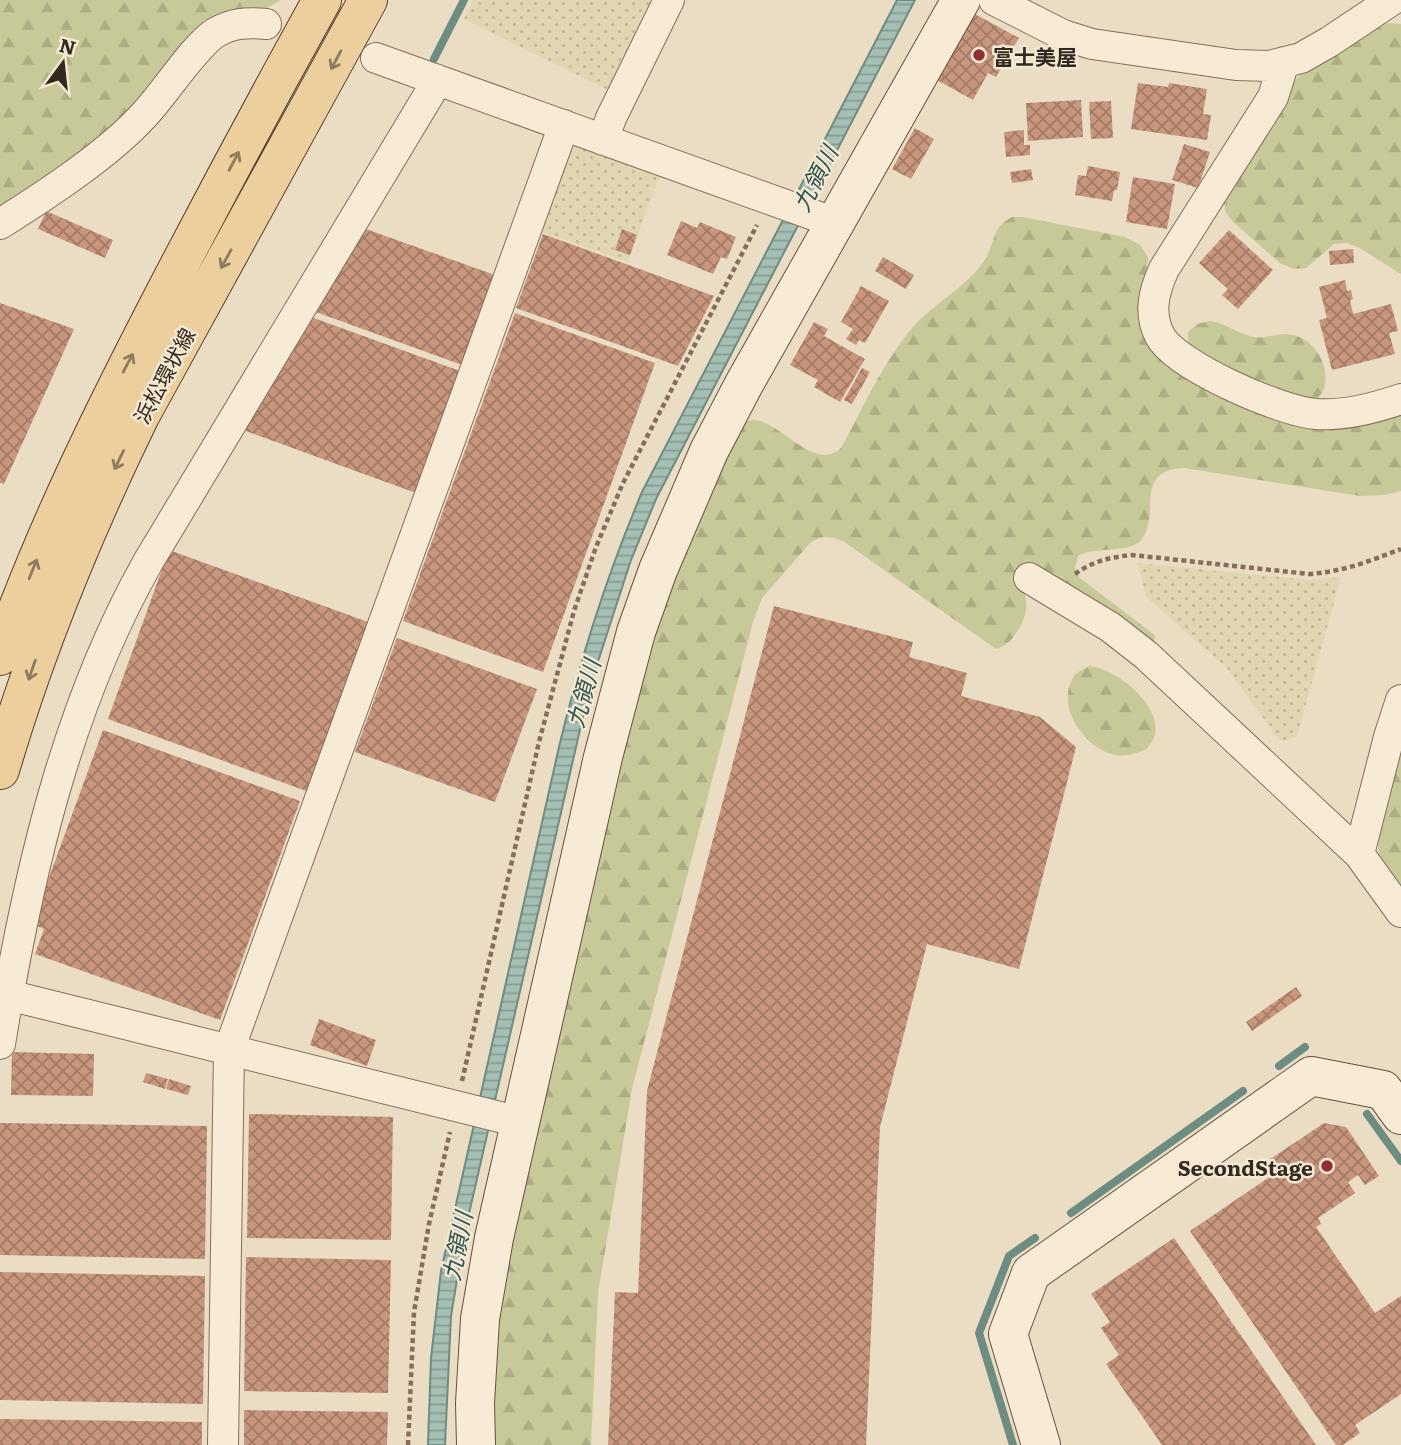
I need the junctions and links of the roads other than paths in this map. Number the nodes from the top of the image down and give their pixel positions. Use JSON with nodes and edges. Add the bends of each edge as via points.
{"nodes":[{"id":1,"x":322,"y":0,"type":"edge"},
{"id":2,"x":368,"y":0,"type":"edge"},
{"id":3,"x":669,"y":0,"type":"edge"},
{"id":4,"x":961,"y":0,"type":"edge"},
{"id":5,"x":993,"y":0,"type":"edge"},
{"id":6,"x":1392,"y":0,"type":"edge"},
{"id":7,"x":266,"y":24,"type":"dead end"},
{"id":8,"x":376,"y":58,"type":"dead end"},
{"id":9,"x":1284,"y":62,"type":"junction"},
{"id":10,"x":435,"y":79,"type":"junction"},
{"id":11,"x":564,"y":125,"type":"junction"},
{"id":12,"x":603,"y":139,"type":"junction"},
{"id":13,"x":799,"y":210,"type":"junction"},
{"id":14,"x":0,"y":224,"type":"edge"},
{"id":15,"x":1401,"y":399,"type":"edge"},
{"id":16,"x":1041,"y":586,"type":"road end"},
{"id":17,"x":0,"y":656,"type":"edge"},
{"id":18,"x":1401,"y":700,"type":"edge"},
{"id":19,"x":0,"y":770,"type":"edge"},
{"id":20,"x":1359,"y":854,"type":"junction"},
{"id":21,"x":1401,"y":912,"type":"edge"},
{"id":22,"x":3,"y":994,"type":"edge"},
{"id":23,"x":0,"y":1044,"type":"edge"},
{"id":24,"x":229,"y":1050,"type":"junction"},
{"id":25,"x":1401,"y":1115,"type":"edge"},
{"id":26,"x":513,"y":1120,"type":"junction"},
{"id":27,"x":223,"y":1445,"type":"edge"},
{"id":28,"x":476,"y":1445,"type":"edge"},
{"id":29,"x":1041,"y":1445,"type":"edge"}],
"edges":[{"from":17,"to":1,"type":"main road","name":"浜松環状線","one_way":true,"via":[[58,509],[109,400]]},
{"from":2,"to":19,"type":"main road","name":"浜松環状線","one_way":true,"via":[[114,470],[45,633]]},
{"from":3,"to":12,"type":"street"},
{"from":4,"to":13,"type":"street"},
{"from":5,"to":9,"type":"street","via":[[1063,35],[1092,44],[1236,65]]},
{"from":6,"to":9,"type":"street","via":[[1329,42]]},
{"from":7,"to":14,"type":"street","via":[[247,22],[212,35],[122,136]]},
{"from":8,"to":10,"type":"street"},
{"from":9,"to":15,"type":"street","via":[[1273,97],[1154,290],[1153,314],[1160,336],[1174,354],[1293,411],[1344,413]]},
{"from":10,"to":11,"type":"street"},
{"from":10,"to":22,"type":"street","via":[[123,607],[101,654],[64,763]]},
{"from":11,"to":12,"type":"street"},
{"from":11,"to":24,"type":"street"},
{"from":12,"to":13,"type":"street"},
{"from":13,"to":26,"type":"street","via":[[709,451],[658,570],[618,694]]},
{"from":16,"to":20,"type":"street","via":[[1146,654]]},
{"from":18,"to":20,"type":"street"},
{"from":20,"to":21,"type":"street"},
{"from":22,"to":23,"type":"street"},
{"from":22,"to":24,"type":"street"},
{"from":24,"to":26,"type":"street"},
{"from":24,"to":27,"type":"street"},
{"from":25,"to":29,"type":"street","via":[[1383,1090],[1311,1076],[1031,1273],[1007,1334]]},
{"from":26,"to":28,"type":"street","via":[[480,1319]]}]}
